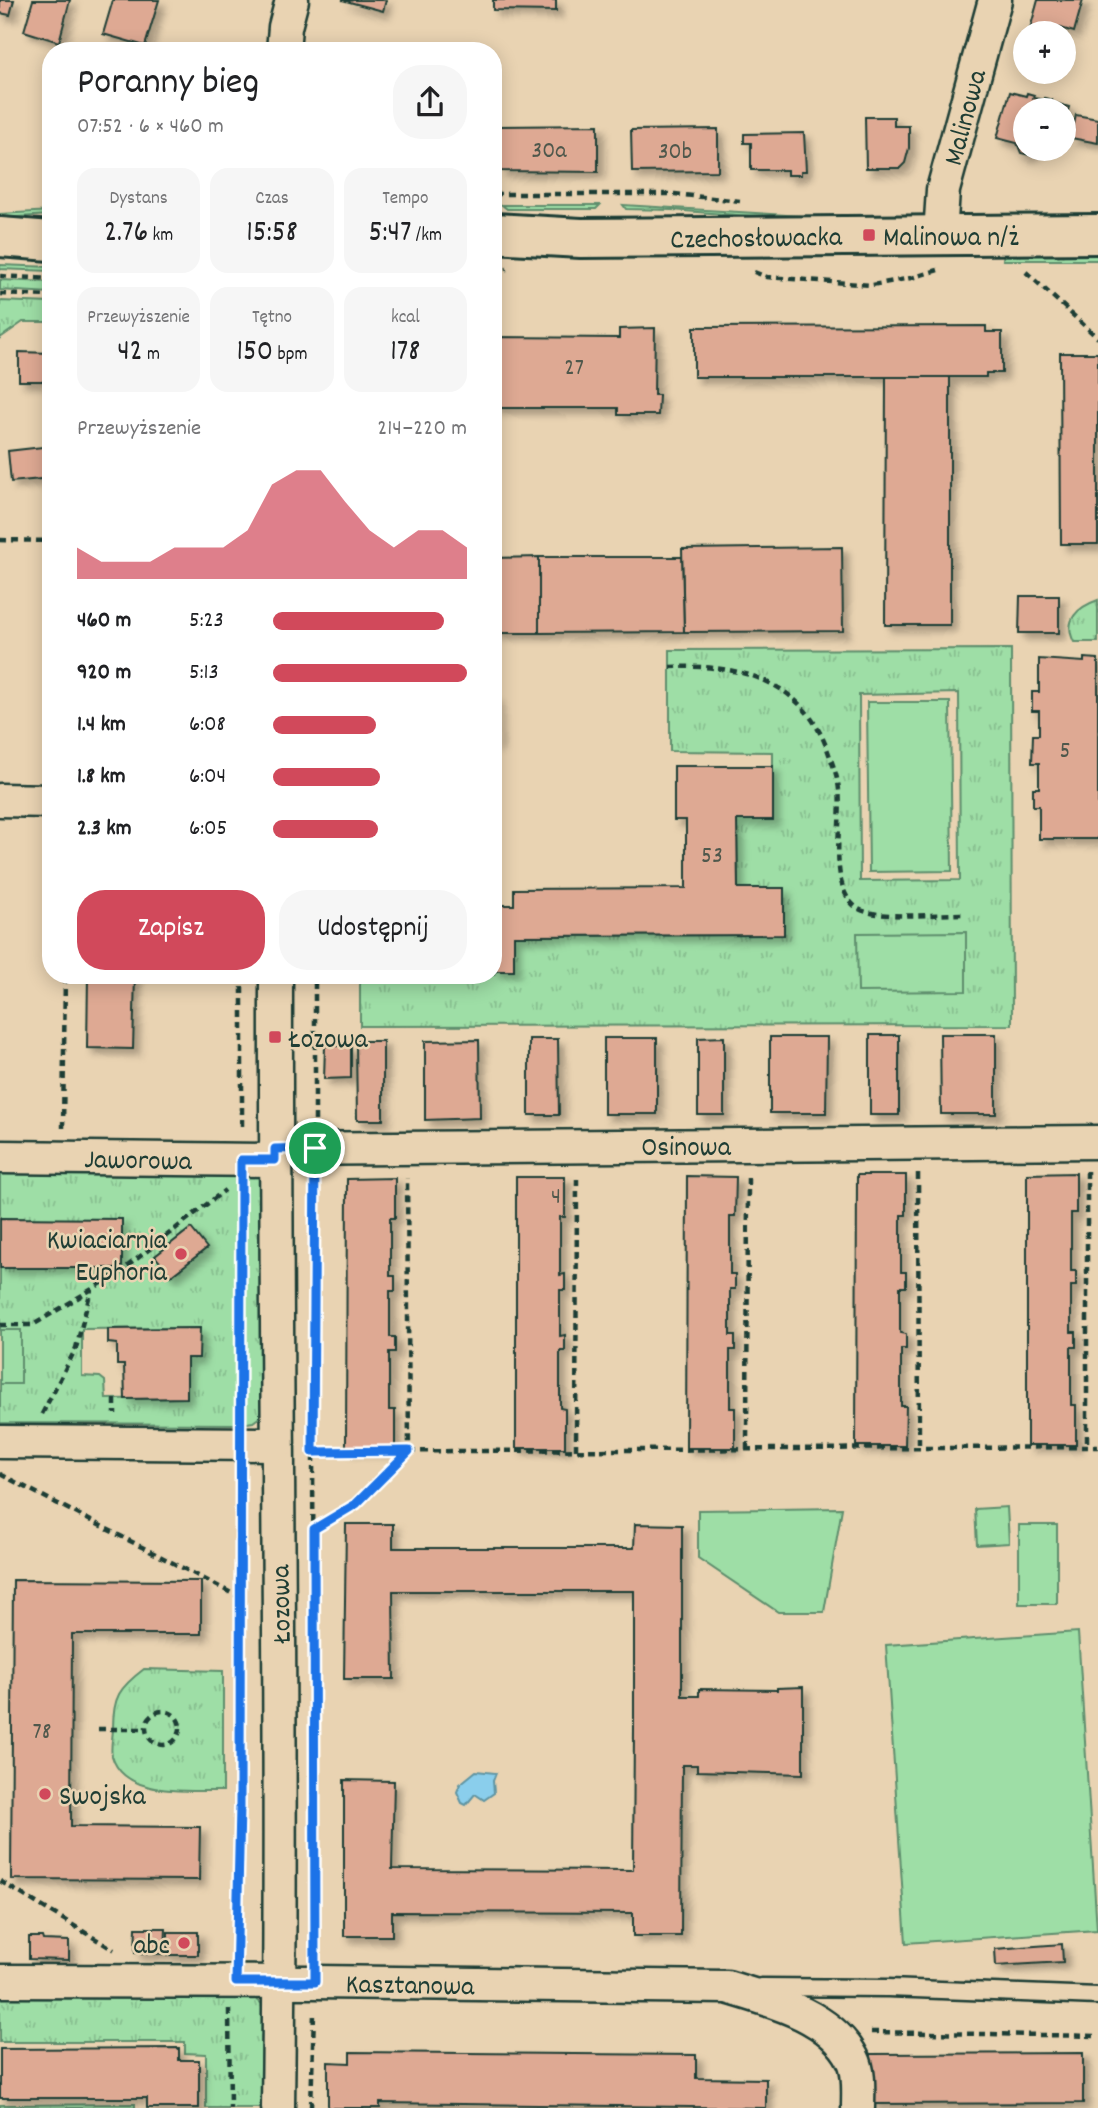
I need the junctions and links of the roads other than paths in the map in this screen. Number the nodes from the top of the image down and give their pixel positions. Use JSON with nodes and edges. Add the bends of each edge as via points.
{"nodes":[{"id":1,"x":292,"y":0,"type":"edge"},
{"id":2,"x":995,"y":0,"type":"edge"},
{"id":3,"x":283,"y":42,"type":"edge"},
{"id":4,"x":42,"y":229,"type":"edge"},
{"id":5,"x":0,"y":231,"type":"edge"},
{"id":6,"x":502,"y":233,"type":"edge"},
{"id":7,"x":1098,"y":234,"type":"edge"},
{"id":8,"x":940,"y":235,"type":"junction"},
{"id":9,"x":0,"y":237,"type":"edge"},
{"id":10,"x":581,"y":238,"type":"junction"},
{"id":11,"x":42,"y":240,"type":"edge"},
{"id":12,"x":502,"y":246,"type":"edge"},
{"id":13,"x":0,"y":800,"type":"edge"},
{"id":14,"x":42,"y":801,"type":"edge"},
{"id":15,"x":276,"y":984,"type":"edge"},
{"id":16,"x":1092,"y":1153,"type":"edge"},
{"id":17,"x":275,"y":1154,"type":"junction"},
{"id":18,"x":0,"y":1157,"type":"edge"},
{"id":19,"x":15,"y":1442,"type":"edge"},
{"id":20,"x":277,"y":1444,"type":"junction"},
{"id":21,"x":0,"y":1981,"type":"edge"},
{"id":22,"x":278,"y":1981,"type":"junction"},
{"id":23,"x":727,"y":1987,"type":"junction"},
{"id":24,"x":1098,"y":1996,"type":"edge"},
{"id":25,"x":278,"y":2108,"type":"edge"},
{"id":26,"x":858,"y":2108,"type":"edge"}],
"edges":[{"from":1,"to":3,"type":"street"},
{"from":2,"to":8,"type":"street","name":"Malinowa","via":[[943,190]]},
{"from":4,"to":5,"type":"street"},
{"from":6,"to":10,"type":"street","name":"Czechosłowacka"},
{"from":7,"to":8,"type":"street","name":"Czechosłowacka"},
{"from":8,"to":10,"type":"street","name":"Czechosłowacka"},
{"from":9,"to":11,"type":"street"},
{"from":10,"to":12,"type":"street","name":"Czechosłowacka"},
{"from":13,"to":14,"type":"street"},
{"from":15,"to":17,"type":"street","name":"Łozowa"},
{"from":16,"to":17,"type":"street","name":"Osinowa","via":[[315,1148]]},
{"from":17,"to":18,"type":"street","name":"Jaworowa","via":[[241,1168]]},
{"from":17,"to":20,"type":"street","name":"Łozowa"},
{"from":19,"to":20,"type":"street"},
{"from":20,"to":22,"type":"street","name":"Łozowa"},
{"from":21,"to":22,"type":"street","name":"Kasztanowa"},
{"from":22,"to":23,"type":"street","name":"Kasztanowa"},
{"from":22,"to":25,"type":"street","name":"Łozowa"},
{"from":23,"to":24,"type":"lane"},
{"from":23,"to":26,"type":"street","name":"Kasztanowa","via":[[814,2020],[842,2041],[855,2061]]}]}
